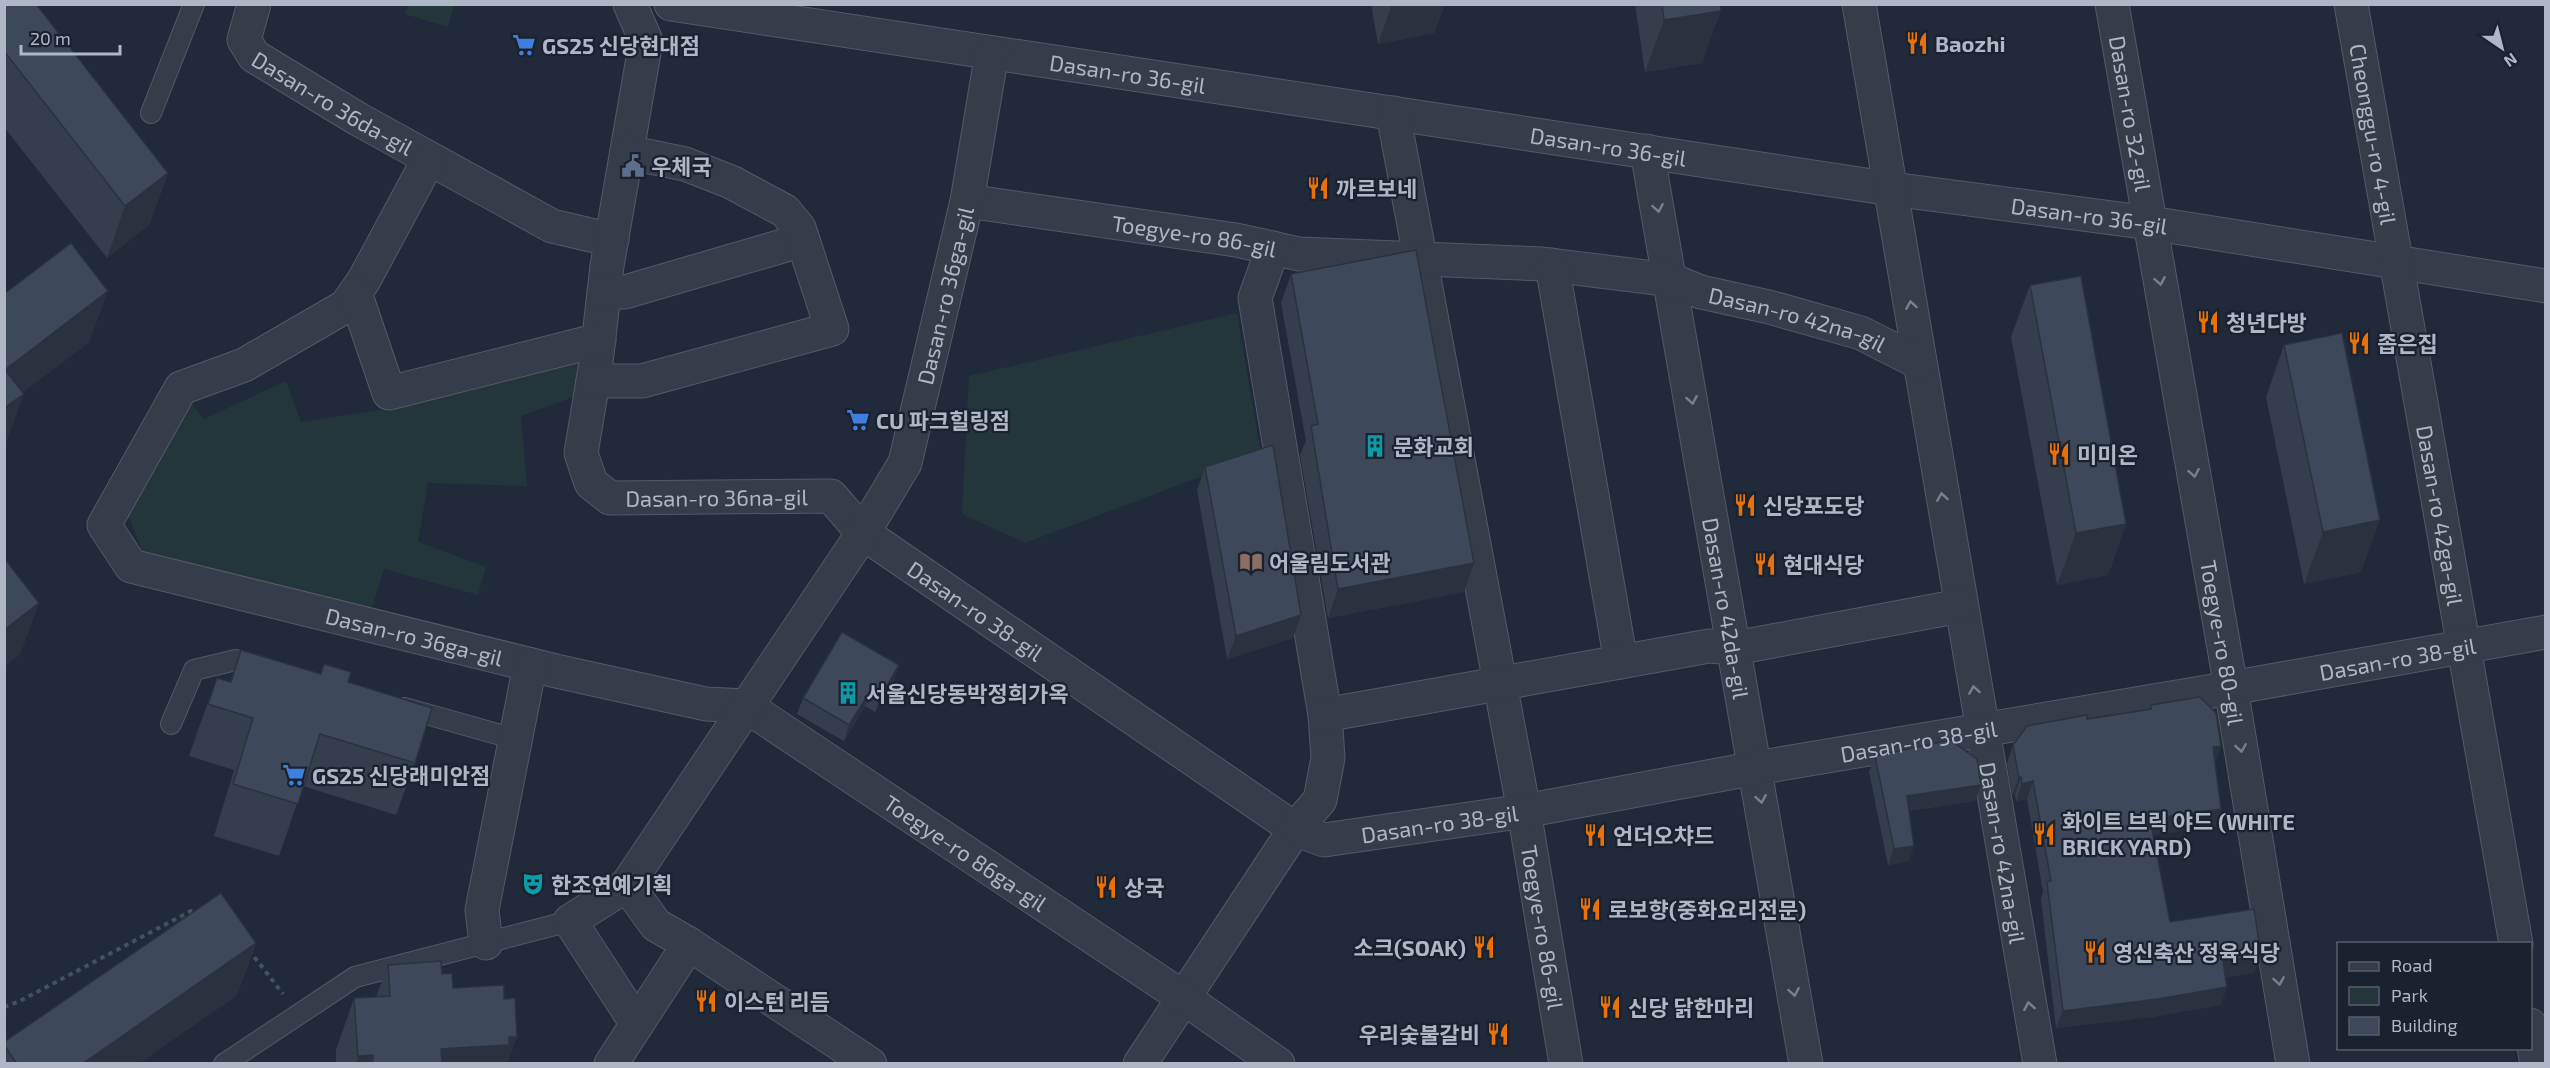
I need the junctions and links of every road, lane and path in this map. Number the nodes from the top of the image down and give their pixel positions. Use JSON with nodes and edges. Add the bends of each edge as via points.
{"nodes":[{"id":1,"x":194,"y":4,"type":"edge"},
{"id":2,"x":254,"y":4,"type":"edge"},
{"id":3,"x":630,"y":4,"type":"edge"},
{"id":4,"x":671,"y":4,"type":"edge"},
{"id":5,"x":1859,"y":4,"type":"edge"},
{"id":6,"x":2112,"y":4,"type":"edge"},
{"id":7,"x":2350,"y":4,"type":"edge"},
{"id":8,"x":992,"y":53,"type":"junction"},
{"id":9,"x":151,"y":112,"type":"dead end"},
{"id":10,"x":1393,"y":113,"type":"junction"},
{"id":11,"x":1647,"y":151,"type":"junction"},
{"id":12,"x":627,"y":153,"type":"junction"},
{"id":13,"x":429,"y":159,"type":"junction"},
{"id":14,"x":1892,"y":189,"type":"junction"},
{"id":15,"x":967,"y":201,"type":"junction"},
{"id":16,"x":2150,"y":223,"type":"junction"},
{"id":17,"x":612,"y":240,"type":"junction"},
{"id":18,"x":803,"y":240,"type":"junction"},
{"id":19,"x":1273,"y":248,"type":"junction"},
{"id":20,"x":1421,"y":261,"type":"junction"},
{"id":21,"x":2396,"y":263,"type":"junction"},
{"id":22,"x":1552,"y":265,"type":"junction"},
{"id":23,"x":1671,"y":280,"type":"junction"},
{"id":24,"x":2546,"y":286,"type":"edge"},
{"id":25,"x":604,"y":292,"type":"junction"},
{"id":26,"x":355,"y":293,"type":"junction"},
{"id":27,"x":599,"y":340,"type":"junction"},
{"id":28,"x":1920,"y":363,"type":"junction"},
{"id":29,"x":593,"y":381,"type":"junction"},
{"id":30,"x":104,"y":525,"type":"joint"},
{"id":31,"x":863,"y":533,"type":"junction"},
{"id":32,"x":1960,"y":606,"type":"junction"},
{"id":33,"x":2546,"y":632,"type":"edge"},
{"id":34,"x":2463,"y":646,"type":"junction"},
{"id":35,"x":1735,"y":648,"type":"junction"},
{"id":36,"x":1621,"y":662,"type":"junction"},
{"id":37,"x":530,"y":665,"type":"junction"},
{"id":38,"x":282,"y":673,"type":"edge"},
{"id":39,"x":1500,"y":684,"type":"junction"},
{"id":40,"x":2231,"y":688,"type":"junction"},
{"id":41,"x":384,"y":702,"type":"edge"},
{"id":42,"x":746,"y":706,"type":"junction"},
{"id":43,"x":1324,"y":715,"type":"junction"},
{"id":44,"x":171,"y":724,"type":"dead end"},
{"id":45,"x":1980,"y":731,"type":"junction"},
{"id":46,"x":516,"y":739,"type":"junction"},
{"id":47,"x":1756,"y":768,"type":"junction"},
{"id":48,"x":1524,"y":811,"type":"junction"},
{"id":49,"x":1295,"y":829,"type":"junction"},
{"id":50,"x":627,"y":885,"type":"junction"},
{"id":51,"x":200,"y":914,"type":"edge"},
{"id":52,"x":570,"y":921,"type":"junction"},
{"id":53,"x":244,"y":942,"type":"edge"},
{"id":54,"x":2516,"y":942,"type":"edge"},
{"id":55,"x":486,"y":943,"type":"junction"},
{"id":56,"x":689,"y":944,"type":"junction"},
{"id":57,"x":1184,"y":998,"type":"junction"},
{"id":58,"x":287,"y":999,"type":"dead end"},
{"id":59,"x":4,"y":1007,"type":"edge"},
{"id":60,"x":637,"y":1024,"type":"junction"},
{"id":61,"x":2532,"y":1036,"type":"edge"},
{"id":62,"x":224,"y":1064,"type":"edge"},
{"id":63,"x":611,"y":1064,"type":"edge"},
{"id":64,"x":870,"y":1064,"type":"edge"},
{"id":65,"x":1140,"y":1064,"type":"edge"},
{"id":66,"x":1278,"y":1064,"type":"edge"},
{"id":67,"x":1566,"y":1064,"type":"edge"},
{"id":68,"x":1806,"y":1064,"type":"edge"},
{"id":69,"x":2040,"y":1064,"type":"edge"},
{"id":70,"x":2293,"y":1064,"type":"edge"},
{"id":71,"x":2537,"y":1064,"type":"edge"}],
"edges":[{"from":1,"to":9,"type":"lane"},
{"from":2,"to":13,"type":"street","name":"Dasan-ro 36da-gil","via":[[243,40],[254,56]]},
{"from":3,"to":12,"type":"street","name":"Dasan-ro 36na-gil","via":[[646,41]]},
{"from":4,"to":8,"type":"street","name":"Dasan-ro 36-gil"},
{"from":5,"to":14,"type":"street","name":"Dasan-ro 42na-gil"},
{"from":6,"to":16,"type":"street","name":"Dasan-ro 32-gil"},
{"from":7,"to":21,"type":"street","name":"Cheonggu-ro 4-gil"},
{"from":8,"to":10,"type":"street","name":"Dasan-ro 36-gil"},
{"from":8,"to":15,"type":"street","name":"Dasan-ro 36ga-gil"},
{"from":10,"to":11,"type":"street","name":"Dasan-ro 36-gil"},
{"from":10,"to":20,"type":"street","name":"Toegye-ro 86-gil"},
{"from":11,"to":14,"type":"street","name":"Dasan-ro 36-gil"},
{"from":11,"to":23,"type":"street","name":"Dasan-ro 42da-gil","one_way":true},
{"from":12,"to":17,"type":"street","name":"Dasan-ro 36na-gil"},
{"from":12,"to":18,"type":"street","via":[[685,164],[731,182],[785,211]]},
{"from":13,"to":17,"type":"street","name":"Dasan-ro 36da-gil","via":[[552,226]]},
{"from":13,"to":26,"type":"street","name":"Dasan-ro 36da-gil"},
{"from":14,"to":16,"type":"street","name":"Dasan-ro 36-gil"},
{"from":28,"to":14,"type":"street","name":"Dasan-ro 42na-gil","one_way":true},
{"from":15,"to":19,"type":"street","name":"Toegye-ro 86-gil"},
{"from":15,"to":31,"type":"street","name":"Dasan-ro 36ga-gil","via":[[905,463]]},
{"from":16,"to":21,"type":"street","name":"Dasan-ro 36-gil"},
{"from":16,"to":40,"type":"street","name":"Toegye-ro 80-gil","one_way":true},
{"from":17,"to":25,"type":"street","name":"Dasan-ro 36na-gil"},
{"from":18,"to":25,"type":"street","via":[[625,292]]},
{"from":18,"to":29,"type":"street","via":[[832,328],[642,381]]},
{"from":19,"to":20,"type":"street","name":"Toegye-ro 86-gil","via":[[1299,254]]},
{"from":19,"to":43,"type":"street","via":[[1255,298]]},
{"from":20,"to":22,"type":"street","name":"Toegye-ro 86-gil"},
{"from":20,"to":39,"type":"street","name":"Toegye-ro 86-gil"},
{"from":21,"to":24,"type":"street","name":"Dasan-ro 36-gil"},
{"from":21,"to":34,"type":"street","name":"Dasan-ro 42ga-gil"},
{"from":22,"to":23,"type":"street","name":"Toegye-ro 86-gil"},
{"from":22,"to":36,"type":"street"},
{"from":23,"to":28,"type":"street","name":"Dasan-ro 42na-gil","via":[[1701,292],[1861,333]]},
{"from":23,"to":35,"type":"street","name":"Dasan-ro 42da-gil","one_way":true},
{"from":25,"to":27,"type":"street","name":"Dasan-ro 36na-gil"},
{"from":26,"to":27,"type":"street","via":[[389,393]]},
{"from":26,"to":30,"type":"street","name":"Dasan-ro 36da-gil","via":[[345,306],[244,364],[181,388]]},
{"from":27,"to":29,"type":"street","name":"Dasan-ro 36na-gil"},
{"from":32,"to":28,"type":"street","name":"Dasan-ro 42na-gil","one_way":true},
{"from":29,"to":31,"type":"street","name":"Dasan-ro 36na-gil","via":[[581,453],[591,483],[610,498],[831,496]]},
{"from":30,"to":37,"type":"street","name":"Dasan-ro 36ga-gil","via":[[131,566]]},
{"from":31,"to":42,"type":"street","name":"Dasan-ro 36ga-gil"},
{"from":31,"to":49,"type":"street","name":"Dasan-ro 38-gil"},
{"from":32,"to":35,"type":"street"},
{"from":45,"to":32,"type":"street","name":"Dasan-ro 42na-gil","one_way":true},
{"from":33,"to":34,"type":"street","name":"Dasan-ro 38-gil"},
{"from":34,"to":40,"type":"street","name":"Dasan-ro 38-gil"},
{"from":34,"to":54,"type":"street","name":"Dasan-ro 42ga-gil"},
{"from":35,"to":36,"type":"street","via":[[1708,646]]},
{"from":35,"to":47,"type":"street","name":"Dasan-ro 42da-gil"},
{"from":36,"to":39,"type":"street"},
{"from":37,"to":42,"type":"street","name":"Dasan-ro 36ga-gil","via":[[706,704]]},
{"from":37,"to":46,"type":"street"},
{"from":38,"to":44,"type":"lane","via":[[236,660],[194,670]]},
{"from":39,"to":43,"type":"street"},
{"from":39,"to":48,"type":"street","name":"Toegye-ro 86-gil"},
{"from":40,"to":45,"type":"street","name":"Dasan-ro 38-gil"},
{"from":40,"to":70,"type":"street","name":"Toegye-ro 80-gil","one_way":true},
{"from":41,"to":46,"type":"lane"},
{"from":42,"to":50,"type":"street","name":"Dasan-ro 36ga-gil"},
{"from":42,"to":57,"type":"street","name":"Toegye-ro 86ga-gil"},
{"from":43,"to":49,"type":"street","via":[[1328,758],[1320,800]]},
{"from":45,"to":47,"type":"street","name":"Dasan-ro 38-gil"},
{"from":69,"to":45,"type":"street","name":"Dasan-ro 42na-gil","one_way":true},
{"from":46,"to":55,"type":"street","via":[[482,910]]},
{"from":47,"to":48,"type":"street","name":"Dasan-ro 38-gil"},
{"from":47,"to":68,"type":"street","name":"Dasan-ro 42da-gil","one_way":true},
{"from":48,"to":49,"type":"street","name":"Dasan-ro 38-gil","via":[[1324,840]]},
{"from":48,"to":67,"type":"street","name":"Toegye-ro 86-gil"},
{"from":49,"to":57,"type":"street"},
{"from":50,"to":52,"type":"street"},
{"from":50,"to":56,"type":"street","via":[[656,925]]},
{"from":51,"to":59,"type":"path","via":[[191,911]]},
{"from":52,"to":55,"type":"lane"},
{"from":52,"to":60,"type":"street"},
{"from":53,"to":58,"type":"path"},
{"from":55,"to":62,"type":"lane","via":[[355,976]]},
{"from":56,"to":60,"type":"street"},
{"from":56,"to":64,"type":"street"},
{"from":57,"to":65,"type":"street"},
{"from":57,"to":66,"type":"street","name":"Toegye-ro 86ga-gil"},
{"from":60,"to":63,"type":"street"},
{"from":61,"to":71,"type":"street"}]}
